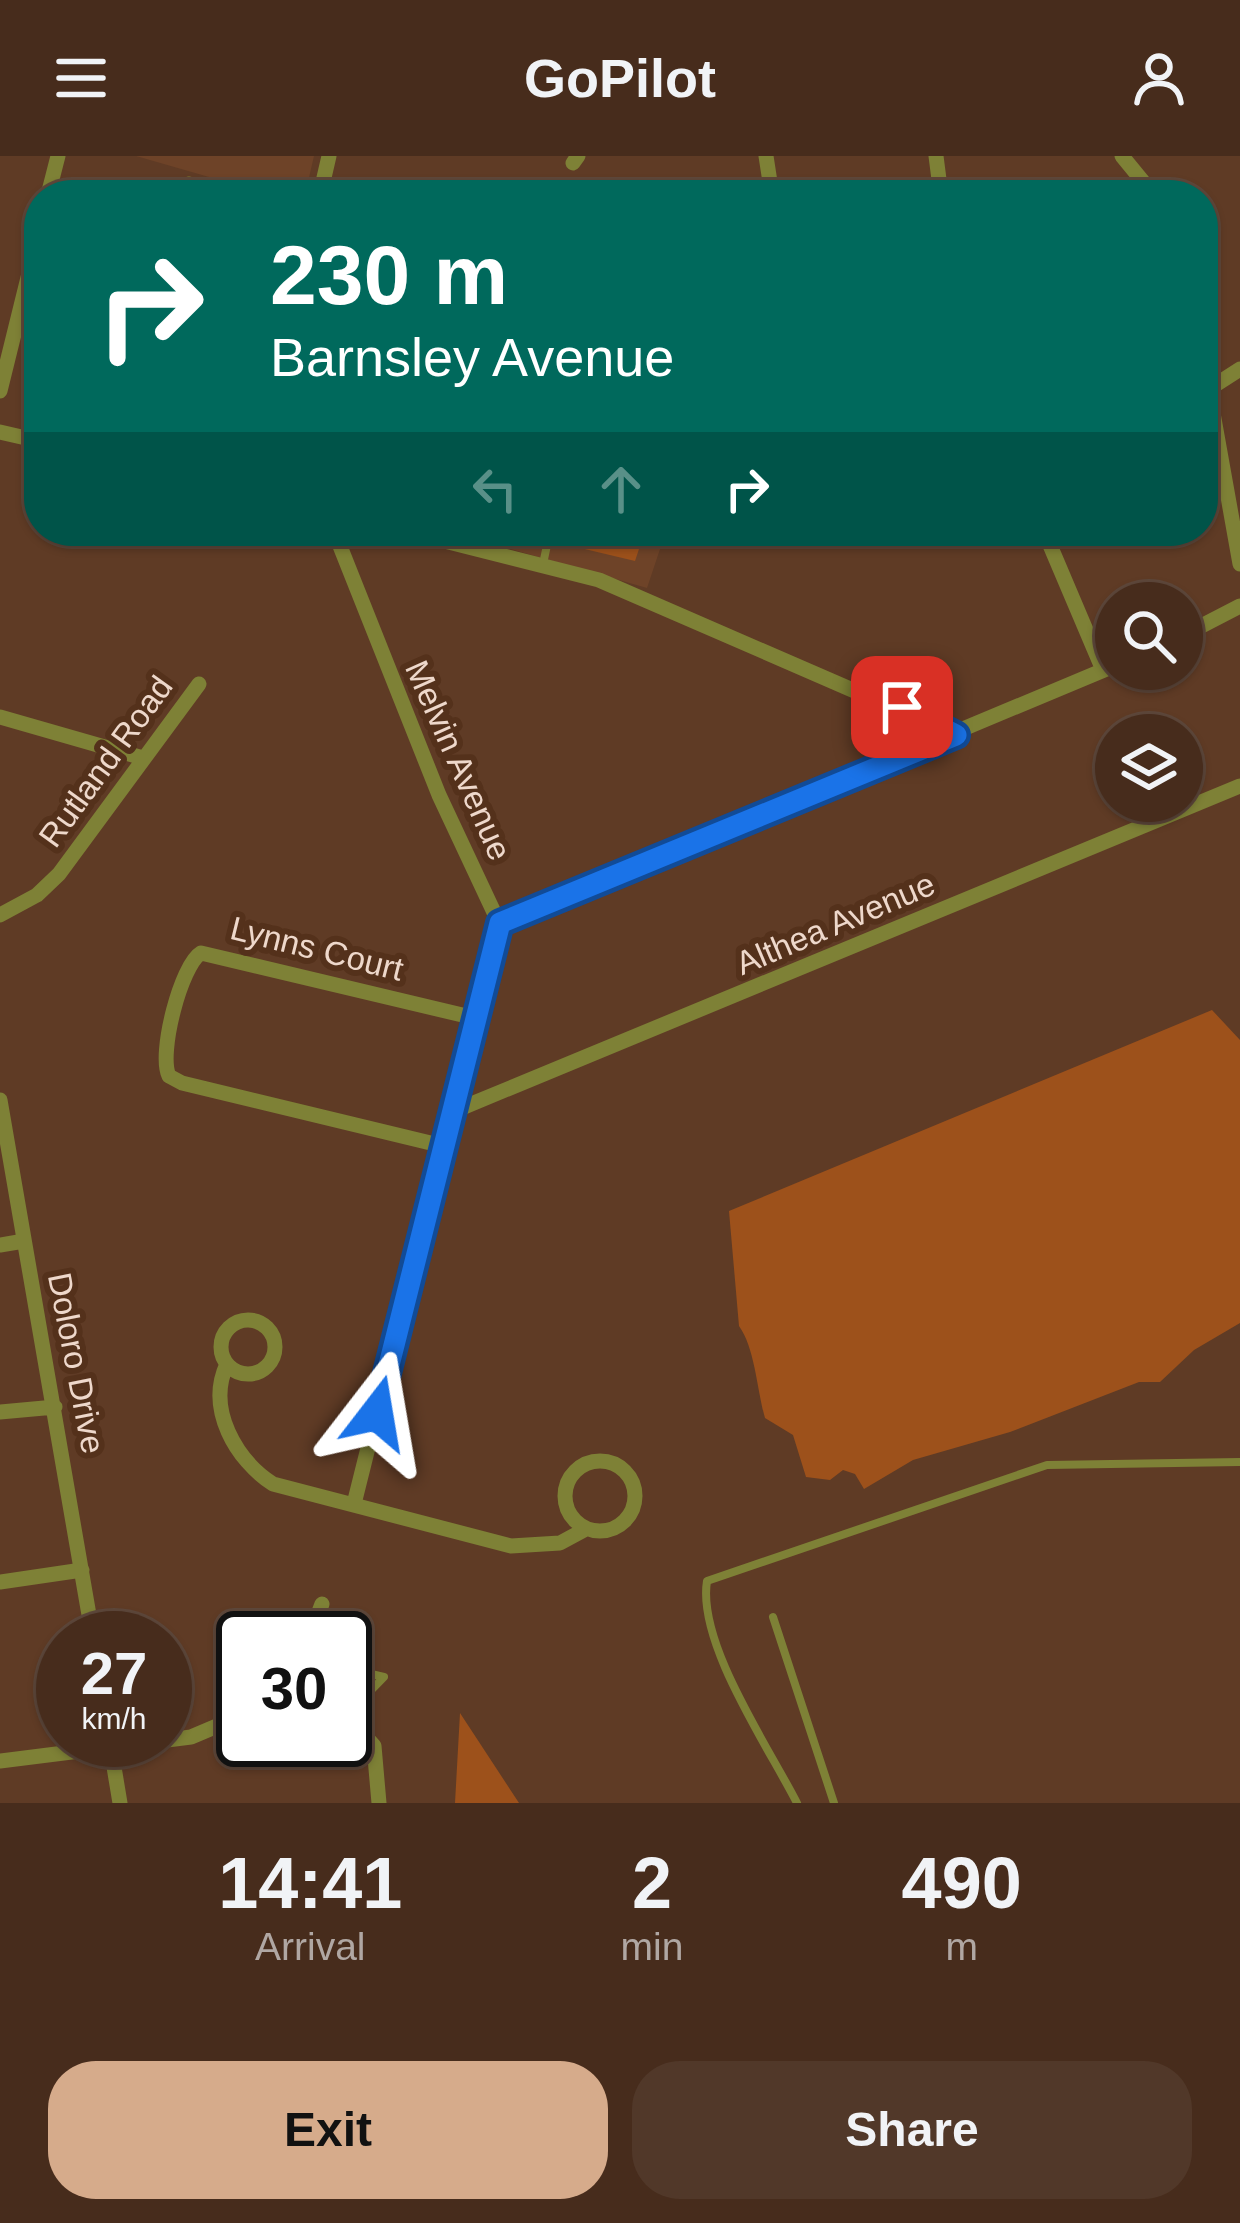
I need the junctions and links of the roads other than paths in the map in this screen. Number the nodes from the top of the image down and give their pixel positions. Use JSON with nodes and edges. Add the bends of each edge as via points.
{"nodes":[{"id":1,"x":1122,"y":156,"type":"edge"},
{"id":2,"x":1142,"y":180,"type":"edge"},
{"id":3,"x":24,"y":294,"type":"edge"},
{"id":4,"x":0,"y":391,"type":"edge"},
{"id":5,"x":1218,"y":444,"type":"edge"},
{"id":6,"x":340,"y":546,"type":"edge"},
{"id":7,"x":474,"y":546,"type":"edge"},
{"id":8,"x":547,"y":546,"type":"edge"},
{"id":9,"x":1051,"y":546,"type":"edge"},
{"id":10,"x":1240,"y":564,"type":"edge"},
{"id":11,"x":543,"y":565,"type":"junction"},
{"id":12,"x":1240,"y":605,"type":"edge"},
{"id":13,"x":1203,"y":625,"type":"edge"},
{"id":14,"x":1095,"y":636,"type":"edge"},
{"id":15,"x":1095,"y":674,"type":"edge"},
{"id":16,"x":199,"y":684,"type":"dead end"},
{"id":17,"x":0,"y":717,"type":"edge"},
{"id":18,"x":956,"y":735,"type":"junction"},
{"id":19,"x":143,"y":758,"type":"junction"},
{"id":20,"x":1240,"y":786,"type":"edge"},
{"id":21,"x":0,"y":914,"type":"edge"},
{"id":22,"x":500,"y":923,"type":"junction"},
{"id":23,"x":475,"y":1018,"type":"junction"},
{"id":24,"x":0,"y":1100,"type":"edge"},
{"id":25,"x":452,"y":1112,"type":"junction"},
{"id":26,"x":443,"y":1146,"type":"junction"},
{"id":27,"x":24,"y":1241,"type":"junction"},
{"id":28,"x":0,"y":1245,"type":"edge"},
{"id":29,"x":227,"y":1364,"type":"dead end"},
{"id":30,"x":56,"y":1407,"type":"junction"},
{"id":31,"x":0,"y":1412,"type":"edge"},
{"id":32,"x":1240,"y":1462,"type":"edge"},
{"id":33,"x":354,"y":1504,"type":"junction"},
{"id":34,"x":586,"y":1528,"type":"junction"},
{"id":35,"x":82,"y":1570,"type":"junction"},
{"id":36,"x":0,"y":1582,"type":"edge"},
{"id":37,"x":322,"y":1604,"type":"dead end"},
{"id":38,"x":89,"y":1611,"type":"edge"},
{"id":39,"x":319,"y":1611,"type":"edge"},
{"id":40,"x":773,"y":1617,"type":"dead end"},
{"id":41,"x":372,"y":1744,"type":"edge"},
{"id":42,"x":36,"y":1755,"type":"edge"},
{"id":43,"x":0,"y":1761,"type":"edge"},
{"id":44,"x":114,"y":1767,"type":"edge"},
{"id":45,"x":119,"y":1803,"type":"edge"},
{"id":46,"x":379,"y":1803,"type":"edge"},
{"id":47,"x":797,"y":1803,"type":"edge"},
{"id":48,"x":834,"y":1803,"type":"edge"}],
"edges":[{"from":1,"to":2,"type":"street"},
{"from":3,"to":4,"type":"street"},
{"from":5,"to":10,"type":"street"},
{"from":6,"to":22,"type":"street","name":"Melvin Avenue"},
{"from":7,"to":11,"type":"street"},
{"from":8,"to":11,"type":"lane"},
{"from":9,"to":14,"type":"street"},
{"from":11,"to":18,"type":"street","via":[[635,595]]},
{"from":12,"to":13,"type":"street"},
{"from":15,"to":18,"type":"street"},
{"from":16,"to":19,"type":"street","name":"Rutland Road"},
{"from":17,"to":19,"type":"street"},
{"from":18,"to":22,"type":"street"},
{"from":19,"to":21,"type":"street","name":"Rutland Road","via":[[54,880]]},
{"from":20,"to":25,"type":"street","name":"Althea Avenue"},
{"from":22,"to":23,"type":"street"},
{"from":23,"to":25,"type":"street"},
{"from":23,"to":26,"type":"street","name":"Lynns Court","via":[[201,952],[185,971],[163,1059],[182,1083]]},
{"from":24,"to":27,"type":"street","name":"Doloro Drive"},
{"from":25,"to":26,"type":"street"},
{"from":26,"to":33,"type":"street"},
{"from":27,"to":28,"type":"street"},
{"from":27,"to":30,"type":"street","name":"Doloro Drive"},
{"from":29,"to":33,"type":"street","via":[[220,1386],[226,1429],[251,1469],[273,1484]]},
{"from":30,"to":31,"type":"street"},
{"from":30,"to":35,"type":"street","name":"Doloro Drive"},
{"from":32,"to":47,"type":"lane","via":[[1047,1465],[706,1581],[703,1605],[717,1647]]},
{"from":33,"to":34,"type":"street","via":[[511,1546],[560,1543]]},
{"from":34,"to":34,"type":"street","via":[[566,1504],[567,1482],[584,1464],[608,1461],[631,1478],[635,1502],[614,1529]]},
{"from":35,"to":36,"type":"street"},
{"from":35,"to":38,"type":"street","name":"Doloro Drive"},
{"from":37,"to":39,"type":"street"},
{"from":40,"to":48,"type":"lane"},
{"from":41,"to":46,"type":"street"},
{"from":42,"to":43,"type":"street"},
{"from":44,"to":45,"type":"street"}]}
